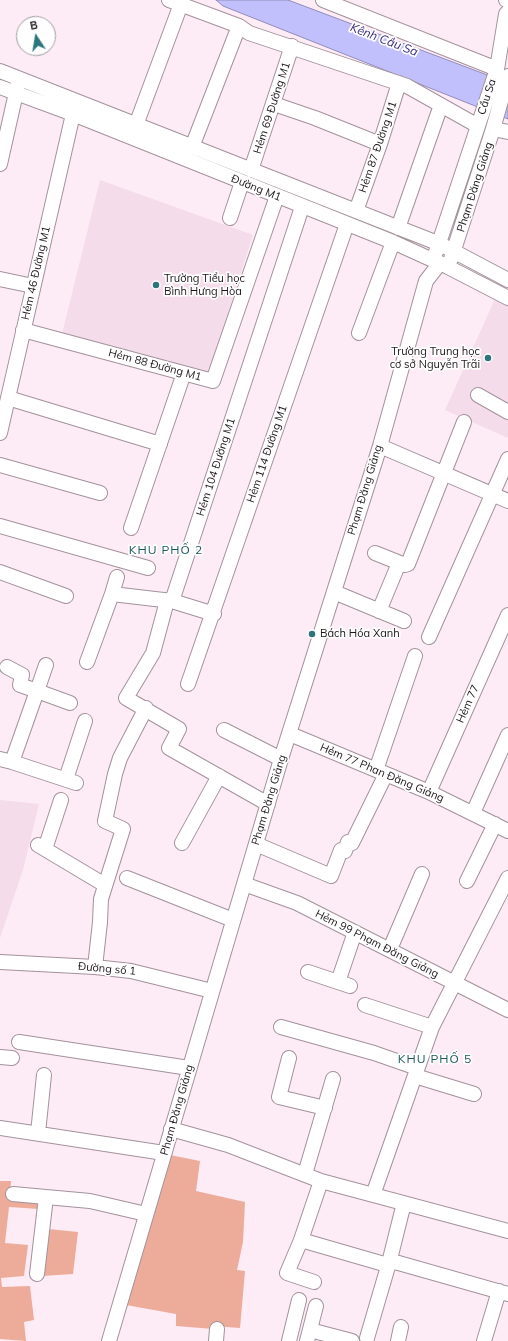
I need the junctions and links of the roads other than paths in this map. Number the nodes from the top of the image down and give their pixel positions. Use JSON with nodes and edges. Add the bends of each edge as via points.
{"nodes":[{"id":1,"x":323,"y":0,"type":"edge"},
{"id":2,"x":175,"y":2,"type":"edge"},
{"id":3,"x":508,"y":12,"type":"edge"},
{"id":4,"x":239,"y":26,"type":"junction"},
{"id":5,"x":292,"y":46,"type":"junction"},
{"id":6,"x":0,"y":71,"type":"edge"},
{"id":7,"x":502,"y":72,"type":"edge"},
{"id":8,"x":19,"y":79,"type":"junction"},
{"id":9,"x":399,"y":83,"type":"junction"},
{"id":10,"x":0,"y":87,"type":"edge"},
{"id":11,"x":16,"y":93,"type":"junction"},
{"id":12,"x":274,"y":104,"type":"junction"},
{"id":13,"x":441,"y":105,"type":"junction"},
{"id":14,"x":73,"y":114,"type":"junction"},
{"id":15,"x":136,"y":125,"type":"junction"},
{"id":16,"x":478,"y":126,"type":"junction"},
{"id":17,"x":493,"y":129,"type":"junction"},
{"id":18,"x":508,"y":132,"type":"edge"},
{"id":19,"x":380,"y":144,"type":"junction"},
{"id":20,"x":192,"y":147,"type":"junction"},
{"id":21,"x":0,"y":164,"type":"edge"},
{"id":22,"x":251,"y":170,"type":"junction"},
{"id":23,"x":242,"y":182,"type":"junction"},
{"id":24,"x":277,"y":196,"type":"junction"},
{"id":25,"x":302,"y":207,"type":"junction"},
{"id":26,"x":356,"y":212,"type":"junction"},
{"id":27,"x":230,"y":218,"type":"dead end"},
{"id":28,"x":347,"y":224,"type":"junction"},
{"id":29,"x":398,"y":228,"type":"junction"},
{"id":30,"x":393,"y":242,"type":"junction"},
{"id":31,"x":440,"y":244,"type":"junction"},
{"id":32,"x":455,"y":251,"type":"junction"},
{"id":33,"x":440,"y":264,"type":"junction"},
{"id":34,"x":0,"y":279,"type":"edge"},
{"id":35,"x":508,"y":280,"type":"edge"},
{"id":36,"x":34,"y":286,"type":"junction"},
{"id":37,"x":508,"y":298,"type":"edge"},
{"id":38,"x":23,"y":330,"type":"junction"},
{"id":39,"x":359,"y":333,"type":"dead end"},
{"id":40,"x":184,"y":373,"type":"junction"},
{"id":41,"x":6,"y":392,"type":"edge"},
{"id":42,"x":478,"y":394,"type":"dead end"},
{"id":43,"x":508,"y":412,"type":"edge"},
{"id":44,"x":464,"y":422,"type":"dead end"},
{"id":45,"x":0,"y":433,"type":"edge"},
{"id":46,"x":160,"y":444,"type":"junction"},
{"id":47,"x":380,"y":446,"type":"junction"},
{"id":48,"x":508,"y":459,"type":"edge"},
{"id":49,"x":0,"y":465,"type":"edge"},
{"id":50,"x":444,"y":473,"type":"junction"},
{"id":51,"x":100,"y":492,"type":"dead end"},
{"id":52,"x":492,"y":494,"type":"junction"},
{"id":53,"x":508,"y":501,"type":"edge"},
{"id":54,"x":0,"y":526,"type":"edge"},
{"id":55,"x":132,"y":528,"type":"dead end"},
{"id":56,"x":375,"y":553,"type":"dead end"},
{"id":57,"x":399,"y":563,"type":"junction"},
{"id":58,"x":148,"y":568,"type":"dead end"},
{"id":59,"x":0,"y":572,"type":"edge"},
{"id":60,"x":117,"y":577,"type":"dead end"},
{"id":61,"x":334,"y":592,"type":"junction"},
{"id":62,"x":112,"y":594,"type":"junction"},
{"id":63,"x":66,"y":596,"type":"dead end"},
{"id":64,"x":169,"y":601,"type":"junction"},
{"id":65,"x":379,"y":611,"type":"junction"},
{"id":66,"x":214,"y":614,"type":"junction"},
{"id":67,"x":508,"y":615,"type":"edge"},
{"id":68,"x":404,"y":621,"type":"dead end"},
{"id":69,"x":429,"y":637,"type":"dead end"},
{"id":70,"x":415,"y":656,"type":"dead end"},
{"id":71,"x":87,"y":662,"type":"dead end"},
{"id":72,"x":46,"y":665,"type":"dead end"},
{"id":73,"x":7,"y":668,"type":"dead end"},
{"id":74,"x":188,"y":684,"type":"dead end"},
{"id":75,"x":37,"y":691,"type":"junction"},
{"id":76,"x":70,"y":703,"type":"dead end"},
{"id":77,"x":146,"y":708,"type":"junction"},
{"id":78,"x":85,"y":721,"type":"dead end"},
{"id":79,"x":224,"y":730,"type":"dead end"},
{"id":80,"x":290,"y":734,"type":"junction"},
{"id":81,"x":508,"y":736,"type":"edge"},
{"id":82,"x":282,"y":758,"type":"junction"},
{"id":83,"x":6,"y":761,"type":"edge"},
{"id":84,"x":381,"y":772,"type":"junction"},
{"id":85,"x":220,"y":776,"type":"junction"},
{"id":86,"x":429,"y":792,"type":"junction"},
{"id":87,"x":60,"y":800,"type":"dead end"},
{"id":88,"x":268,"y":804,"type":"junction"},
{"id":89,"x":473,"y":814,"type":"junction"},
{"id":90,"x":495,"y":824,"type":"junction"},
{"id":91,"x":508,"y":831,"type":"edge"},
{"id":92,"x":182,"y":842,"type":"dead end"},
{"id":93,"x":256,"y":844,"type":"junction"},
{"id":94,"x":422,"y":874,"type":"dead end"},
{"id":95,"x":127,"y":878,"type":"dead end"},
{"id":96,"x":508,"y":878,"type":"edge"},
{"id":97,"x":467,"y":881,"type":"dead end"},
{"id":98,"x":244,"y":884,"type":"junction"},
{"id":99,"x":105,"y":885,"type":"junction"},
{"id":100,"x":233,"y":920,"type":"junction"},
{"id":101,"x":355,"y":932,"type":"junction"},
{"id":102,"x":390,"y":950,"type":"junction"},
{"id":103,"x":0,"y":962,"type":"edge"},
{"id":104,"x":94,"y":967,"type":"junction"},
{"id":105,"x":308,"y":972,"type":"dead end"},
{"id":106,"x":454,"y":982,"type":"junction"},
{"id":107,"x":212,"y":991,"type":"junction"},
{"id":108,"x":365,"y":1005,"type":"dead end"},
{"id":109,"x":508,"y":1010,"type":"edge"},
{"id":110,"x":281,"y":1027,"type":"dead end"},
{"id":111,"x":432,"y":1027,"type":"junction"},
{"id":112,"x":19,"y":1042,"type":"dead end"},
{"id":113,"x":289,"y":1058,"type":"dead end"},
{"id":114,"x":190,"y":1068,"type":"junction"},
{"id":115,"x":416,"y":1072,"type":"junction"},
{"id":116,"x":44,"y":1075,"type":"dead end"},
{"id":117,"x":333,"y":1079,"type":"dead end"},
{"id":118,"x":474,"y":1094,"type":"dead end"},
{"id":119,"x":325,"y":1108,"type":"junction"},
{"id":120,"x":0,"y":1128,"type":"edge"},
{"id":121,"x":171,"y":1129,"type":"junction"},
{"id":122,"x":38,"y":1133,"type":"junction"},
{"id":123,"x":164,"y":1153,"type":"junction"},
{"id":124,"x":306,"y":1174,"type":"junction"},
{"id":125,"x":321,"y":1181,"type":"junction"},
{"id":126,"x":13,"y":1194,"type":"dead end"},
{"id":127,"x":372,"y":1195,"type":"junction"},
{"id":128,"x":46,"y":1197,"type":"junction"},
{"id":129,"x":404,"y":1203,"type":"junction"},
{"id":130,"x":146,"y":1214,"type":"junction"},
{"id":131,"x":508,"y":1231,"type":"edge"},
{"id":132,"x":301,"y":1240,"type":"junction"},
{"id":133,"x":389,"y":1263,"type":"junction"},
{"id":134,"x":37,"y":1274,"type":"dead end"},
{"id":135,"x":314,"y":1282,"type":"dead end"},
{"id":136,"x":504,"y":1292,"type":"edge"},
{"id":137,"x":299,"y":1300,"type":"dead end"},
{"id":138,"x":316,"y":1306,"type":"dead end"},
{"id":139,"x":401,"y":1327,"type":"dead end"},
{"id":140,"x":309,"y":1336,"type":"edge"},
{"id":141,"x":367,"y":1338,"type":"dead end"},
{"id":142,"x":109,"y":1341,"type":"edge"},
{"id":143,"x":289,"y":1341,"type":"edge"},
{"id":144,"x":352,"y":1341,"type":"edge"},
{"id":145,"x":398,"y":1341,"type":"edge"},
{"id":146,"x":484,"y":1341,"type":"edge"}],
"edges":[{"from":1,"to":7,"type":"street"},
{"from":2,"to":4,"type":"street"},
{"from":2,"to":15,"type":"street"},
{"from":3,"to":7,"type":"street"},
{"from":4,"to":5,"type":"street","via":[[249,32]]},
{"from":4,"to":20,"type":"street"},
{"from":5,"to":9,"type":"street"},
{"from":5,"to":12,"type":"street","name":"Hẻm 69 Đường M1"},
{"from":6,"to":8,"type":"street","name":"Đường M1"},
{"from":7,"to":16,"type":"street","name":"Cầu Sa"},
{"from":7,"to":17,"type":"street","name":"Cầu Sa"},
{"from":8,"to":11,"type":"street"},
{"from":8,"to":15,"type":"street","name":"Đường M1"},
{"from":9,"to":13,"type":"street"},
{"from":9,"to":19,"type":"street","name":"Hẻm 87 Đường M1"},
{"from":10,"to":11,"type":"street","name":"Đường M1"},
{"from":11,"to":14,"type":"street","name":"Đường M1"},
{"from":11,"to":21,"type":"street"},
{"from":12,"to":19,"type":"street"},
{"from":12,"to":22,"type":"street","name":"Hẻm 69 Đường M1"},
{"from":13,"to":16,"type":"street"},
{"from":13,"to":29,"type":"street"},
{"from":14,"to":23,"type":"street","name":"Đường M1"},
{"from":14,"to":36,"type":"street","name":"Hẻm 46 Đường M1"},
{"from":15,"to":20,"type":"street","name":"Đường M1"},
{"from":16,"to":31,"type":"street","name":"Phạm Đăng Giảng"},
{"from":17,"to":18,"type":"street"},
{"from":17,"to":32,"type":"street","name":"Phạm Đăng Giảng"},
{"from":19,"to":26,"type":"street","name":"Hẻm 87 Đường M1"},
{"from":20,"to":22,"type":"street","name":"Đường M1"},
{"from":22,"to":26,"type":"street","name":"Đường M1"},
{"from":23,"to":24,"type":"street","name":"Đường M1"},
{"from":23,"to":27,"type":"street"},
{"from":24,"to":25,"type":"street","name":"Đường M1"},
{"from":24,"to":40,"type":"street","name":"Hẻm 88 Đường M1","via":[[213,381]]},
{"from":25,"to":28,"type":"street","name":"Đường M1"},
{"from":25,"to":64,"type":"street","name":"Hẻm 104 Đường M1"},
{"from":26,"to":29,"type":"street","name":"Đường M1"},
{"from":28,"to":30,"type":"street","name":"Đường M1"},
{"from":28,"to":66,"type":"street","name":"Hẻm 114 Đường M1"},
{"from":29,"to":31,"type":"street","name":"Đường M1"},
{"from":30,"to":33,"type":"street","name":"Đường M1"},
{"from":30,"to":39,"type":"street"},
{"from":31,"to":32,"type":"street","name":"Đường M1"},
{"from":31,"to":33,"type":"street","name":"Phạm Đăng Giảng"},
{"from":32,"to":33,"type":"street","name":"Phạm Đăng Giảng"},
{"from":32,"to":35,"type":"street","name":"Đường M1"},
{"from":33,"to":37,"type":"street","name":"Đường M1"},
{"from":33,"to":47,"type":"street","name":"Phạm Đăng Giảng","via":[[426,281]]},
{"from":34,"to":36,"type":"street"},
{"from":36,"to":38,"type":"street","name":"Hẻm 46 Đường M1"},
{"from":38,"to":40,"type":"street","name":"Hẻm 88 Đường M1"},
{"from":38,"to":41,"type":"street","name":"Hẻm 46 Đường M1"},
{"from":40,"to":46,"type":"street"},
{"from":41,"to":45,"type":"street","name":"Hẻm 46 Đường M1"},
{"from":41,"to":46,"type":"street"},
{"from":42,"to":43,"type":"street"},
{"from":44,"to":50,"type":"street"},
{"from":46,"to":55,"type":"street"},
{"from":47,"to":50,"type":"street"},
{"from":47,"to":61,"type":"street","name":"Phạm Đăng Giảng"},
{"from":48,"to":52,"type":"street"},
{"from":49,"to":51,"type":"street"},
{"from":50,"to":52,"type":"street"},
{"from":50,"to":57,"type":"street","via":[[408,564]]},
{"from":52,"to":53,"type":"street"},
{"from":52,"to":69,"type":"street"},
{"from":54,"to":58,"type":"street"},
{"from":56,"to":57,"type":"street"},
{"from":57,"to":65,"type":"street"},
{"from":59,"to":63,"type":"street"},
{"from":60,"to":62,"type":"street"},
{"from":61,"to":65,"type":"street"},
{"from":61,"to":80,"type":"street","name":"Phạm Đăng Giảng"},
{"from":62,"to":64,"type":"street"},
{"from":62,"to":71,"type":"street"},
{"from":64,"to":66,"type":"street"},
{"from":64,"to":77,"type":"street","name":"Hẻm 104 Đường M1","via":[[153,653],[126,698]]},
{"from":65,"to":68,"type":"street"},
{"from":66,"to":74,"type":"street","name":"Hẻm 114 Đường M1"},
{"from":67,"to":86,"type":"street","name":"Hẻm 77"},
{"from":70,"to":84,"type":"street"},
{"from":72,"to":75,"type":"street"},
{"from":73,"to":75,"type":"street","via":[[22,675],[20,685]]},
{"from":75,"to":76,"type":"street"},
{"from":75,"to":83,"type":"street"},
{"from":77,"to":85,"type":"street","via":[[179,728],[169,748]]},
{"from":77,"to":99,"type":"street","via":[[114,774],[105,821],[123,829]]},
{"from":78,"to":83,"type":"street","via":[[71,781]]},
{"from":79,"to":82,"type":"street"},
{"from":80,"to":82,"type":"street","name":"Phạm Đăng Giảng"},
{"from":80,"to":84,"type":"street","name":"Hẻm 77 Phan Đăng Giảng"},
{"from":81,"to":89,"type":"street"},
{"from":82,"to":88,"type":"street","name":"Phạm Đăng Giảng"},
{"from":84,"to":86,"type":"street","name":"Hẻm 77 Phan Đăng Giảng"},
{"from":84,"to":93,"type":"street","via":[[352,843],[348,842],[345,851],[341,850],[331,876]]},
{"from":85,"to":88,"type":"street"},
{"from":85,"to":92,"type":"street"},
{"from":86,"to":89,"type":"street","name":"Hẻm 77 Phan Đăng Giảng"},
{"from":87,"to":99,"type":"street","via":[[41,847]]},
{"from":88,"to":93,"type":"street","name":"Phạm Đăng Giảng"},
{"from":89,"to":90,"type":"street","name":"Hẻm 77 Phan Đăng Giảng"},
{"from":90,"to":91,"type":"street","name":"Hẻm 77 Phan Đăng Giảng"},
{"from":90,"to":97,"type":"street"},
{"from":93,"to":98,"type":"street","name":"Phạm Đăng Giảng"},
{"from":94,"to":102,"type":"street"},
{"from":95,"to":100,"type":"street"},
{"from":96,"to":106,"type":"street"},
{"from":98,"to":100,"type":"street","name":"Phạm Đăng Giảng"},
{"from":98,"to":101,"type":"street","name":"Hẻm 99 Phạm Đăng Giảng","via":[[297,903]]},
{"from":99,"to":104,"type":"street","via":[[100,904]]},
{"from":100,"to":107,"type":"street","name":"Phạm Đăng Giảng"},
{"from":101,"to":102,"type":"street","name":"Hẻm 99 Phạm Đăng Giảng"},
{"from":101,"to":105,"type":"street","via":[[344,984]]},
{"from":102,"to":106,"type":"street","name":"Hẻm 99 Phạm Đăng Giảng"},
{"from":103,"to":104,"type":"street","name":"Đường số 1"},
{"from":104,"to":107,"type":"street","name":"Đường số 1","via":[[150,974]]},
{"from":106,"to":109,"type":"street","name":"Hẻm 99 Phạm Đăng Giảng"},
{"from":106,"to":111,"type":"street"},
{"from":107,"to":114,"type":"street","name":"Phạm Đăng Giảng"},
{"from":108,"to":111,"type":"street"},
{"from":110,"to":115,"type":"street","via":[[374,1053]]},
{"from":111,"to":115,"type":"street"},
{"from":112,"to":114,"type":"street"},
{"from":113,"to":119,"type":"street","via":[[279,1096]]},
{"from":114,"to":121,"type":"street","name":"Phạm Đăng Giảng"},
{"from":115,"to":118,"type":"street"},
{"from":115,"to":127,"type":"street"},
{"from":116,"to":122,"type":"street"},
{"from":117,"to":119,"type":"street"},
{"from":119,"to":124,"type":"street"},
{"from":120,"to":122,"type":"street"},
{"from":121,"to":123,"type":"street","name":"Phạm Đăng Giảng"},
{"from":121,"to":124,"type":"street","via":[[228,1145]]},
{"from":122,"to":123,"type":"street"},
{"from":123,"to":130,"type":"street","name":"Phạm Đăng Giảng"},
{"from":124,"to":125,"type":"street"},
{"from":125,"to":127,"type":"street"},
{"from":125,"to":132,"type":"street"},
{"from":126,"to":128,"type":"street"},
{"from":127,"to":129,"type":"street"},
{"from":128,"to":130,"type":"street","via":[[90,1201]]},
{"from":128,"to":134,"type":"street"},
{"from":129,"to":131,"type":"street"},
{"from":129,"to":133,"type":"street"},
{"from":130,"to":142,"type":"street","name":"Phạm Đăng Giảng"},
{"from":132,"to":133,"type":"street","via":[[384,1264]]},
{"from":132,"to":135,"type":"street","via":[[287,1273]]},
{"from":133,"to":136,"type":"street","via":[[395,1262]]},
{"from":133,"to":141,"type":"street"},
{"from":136,"to":146,"type":"street"},
{"from":137,"to":143,"type":"street"},
{"from":138,"to":140,"type":"street"},
{"from":139,"to":145,"type":"street"},
{"from":140,"to":144,"type":"street"}]}
